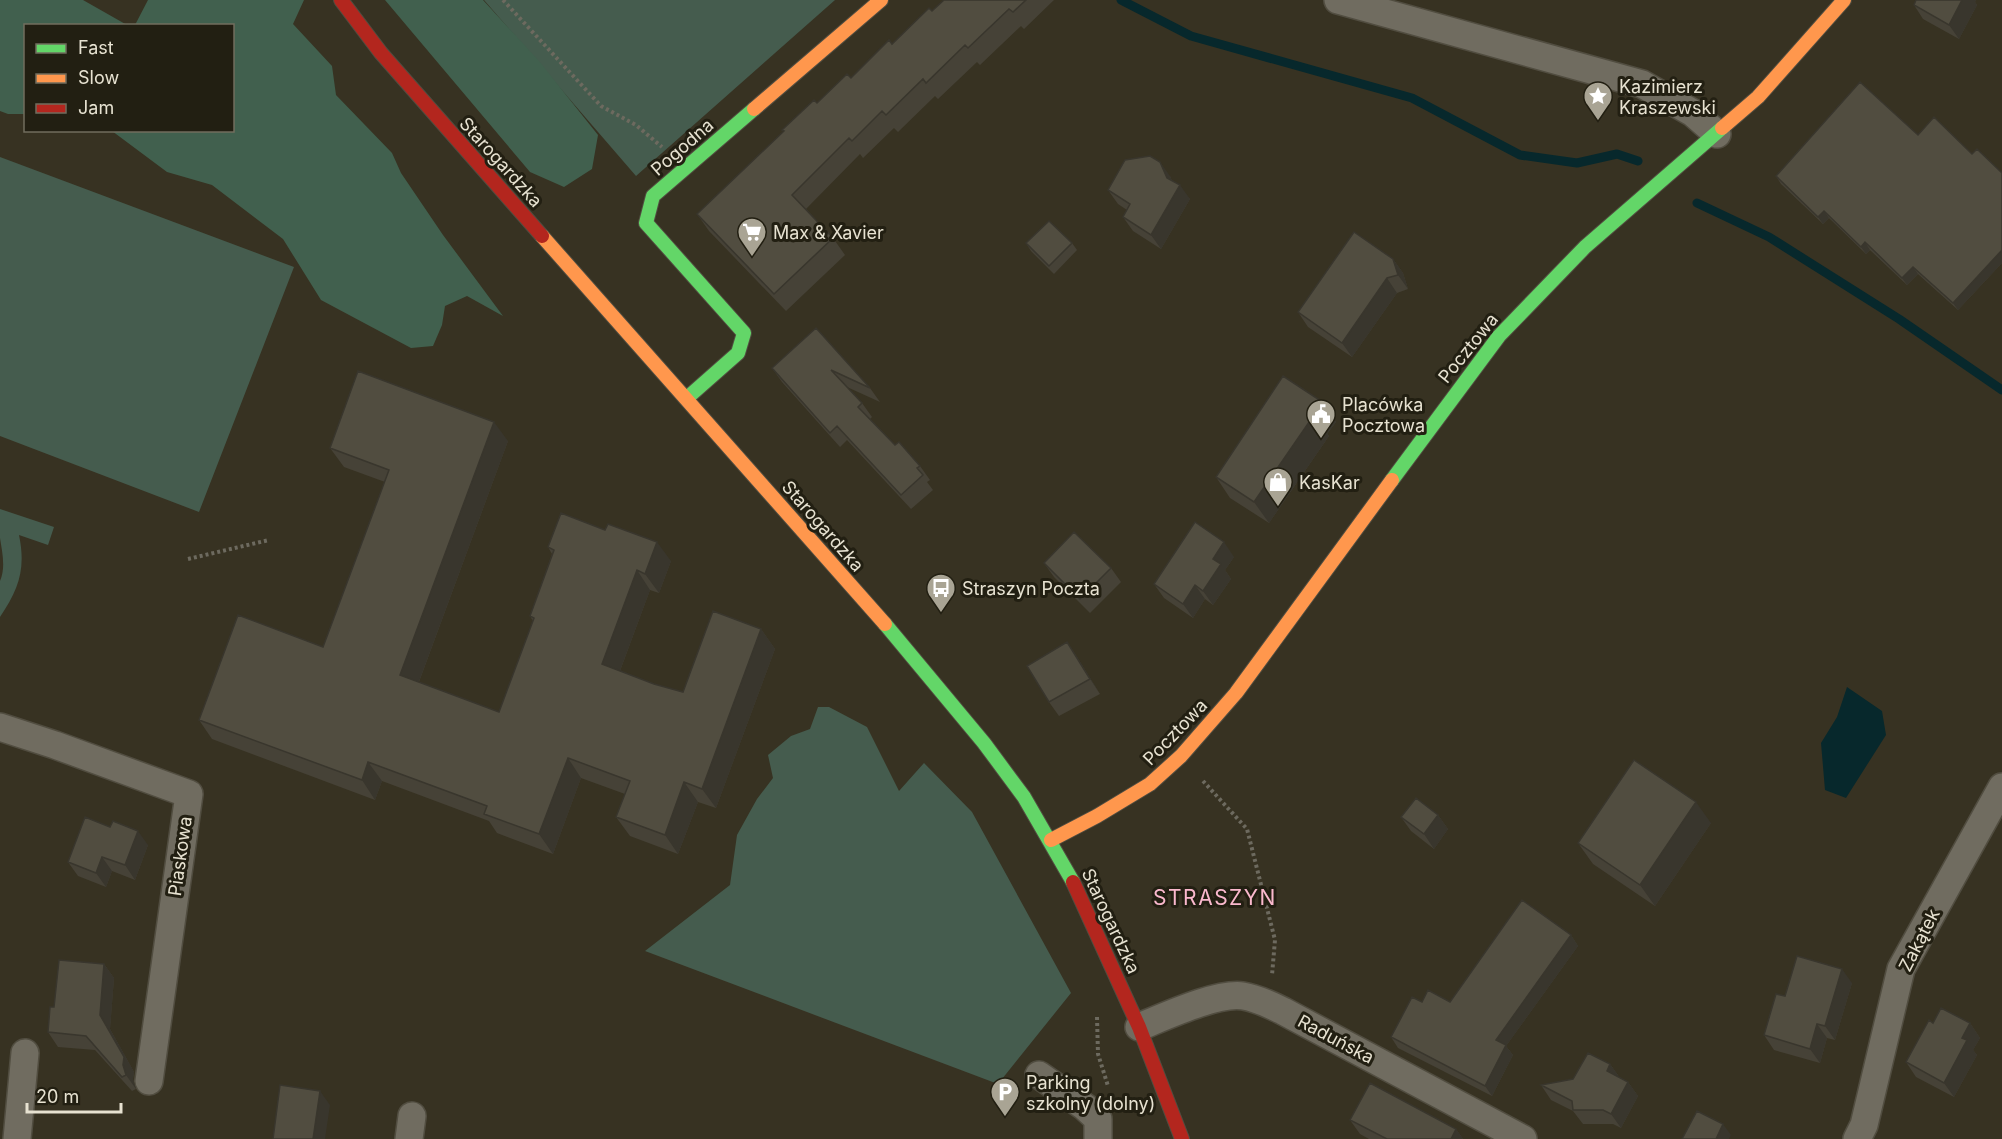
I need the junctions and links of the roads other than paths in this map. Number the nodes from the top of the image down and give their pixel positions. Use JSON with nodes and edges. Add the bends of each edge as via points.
{"nodes":[{"id":1,"x":340,"y":0,"type":"edge"},
{"id":2,"x":881,"y":0,"type":"edge"},
{"id":3,"x":1338,"y":0,"type":"edge"},
{"id":4,"x":1844,"y":0,"type":"edge"},
{"id":5,"x":1717,"y":134,"type":"junction"},
{"id":6,"x":687,"y":398,"type":"junction"},
{"id":7,"x":0,"y":727,"type":"edge"},
{"id":8,"x":2002,"y":787,"type":"edge"},
{"id":9,"x":1051,"y":840,"type":"junction"},
{"id":10,"x":1139,"y":1027,"type":"junction"},
{"id":11,"x":25,"y":1053,"type":"dead end"},
{"id":12,"x":1039,"y":1075,"type":"dead end"},
{"id":13,"x":149,"y":1082,"type":"dead end"},
{"id":14,"x":17,"y":1139,"type":"edge"},
{"id":15,"x":1098,"y":1139,"type":"edge"},
{"id":16,"x":1182,"y":1139,"type":"edge"},
{"id":17,"x":1523,"y":1139,"type":"edge"},
{"id":18,"x":1857,"y":1139,"type":"edge"}],
"edges":[{"from":1,"to":6,"type":"street","name":"Starogardzka","via":[[381,53]]},
{"from":2,"to":6,"type":"street","name":"Pogodna","via":[[653,196],[646,223],[744,333],[738,353]]},
{"from":3,"to":5,"type":"street","via":[[1642,84],[1693,113]]},
{"from":4,"to":5,"type":"street","name":"Pocztowa","via":[[1758,97]]},
{"from":5,"to":9,"type":"street","name":"Pocztowa","via":[[1585,247],[1499,336],[1236,693],[1181,756],[1150,784]]},
{"from":6,"to":9,"type":"street","name":"Starogardzka","via":[[931,678],[1024,797]]},
{"from":7,"to":13,"type":"street","name":"Piaskowa","via":[[189,794]]},
{"from":8,"to":18,"type":"street","name":"Zakątek","via":[[1901,969],[1864,1125]]},
{"from":9,"to":10,"type":"street","name":"Starogardzka","via":[[1080,894]]},
{"from":10,"to":16,"type":"street","name":"Starogardzka"},
{"from":10,"to":17,"type":"street","name":"Raduńska","via":[[1193,1006],[1244,996],[1283,1011]]},
{"from":11,"to":14,"type":"street"},
{"from":12,"to":15,"type":"street","via":[[1098,1119]]}]}
